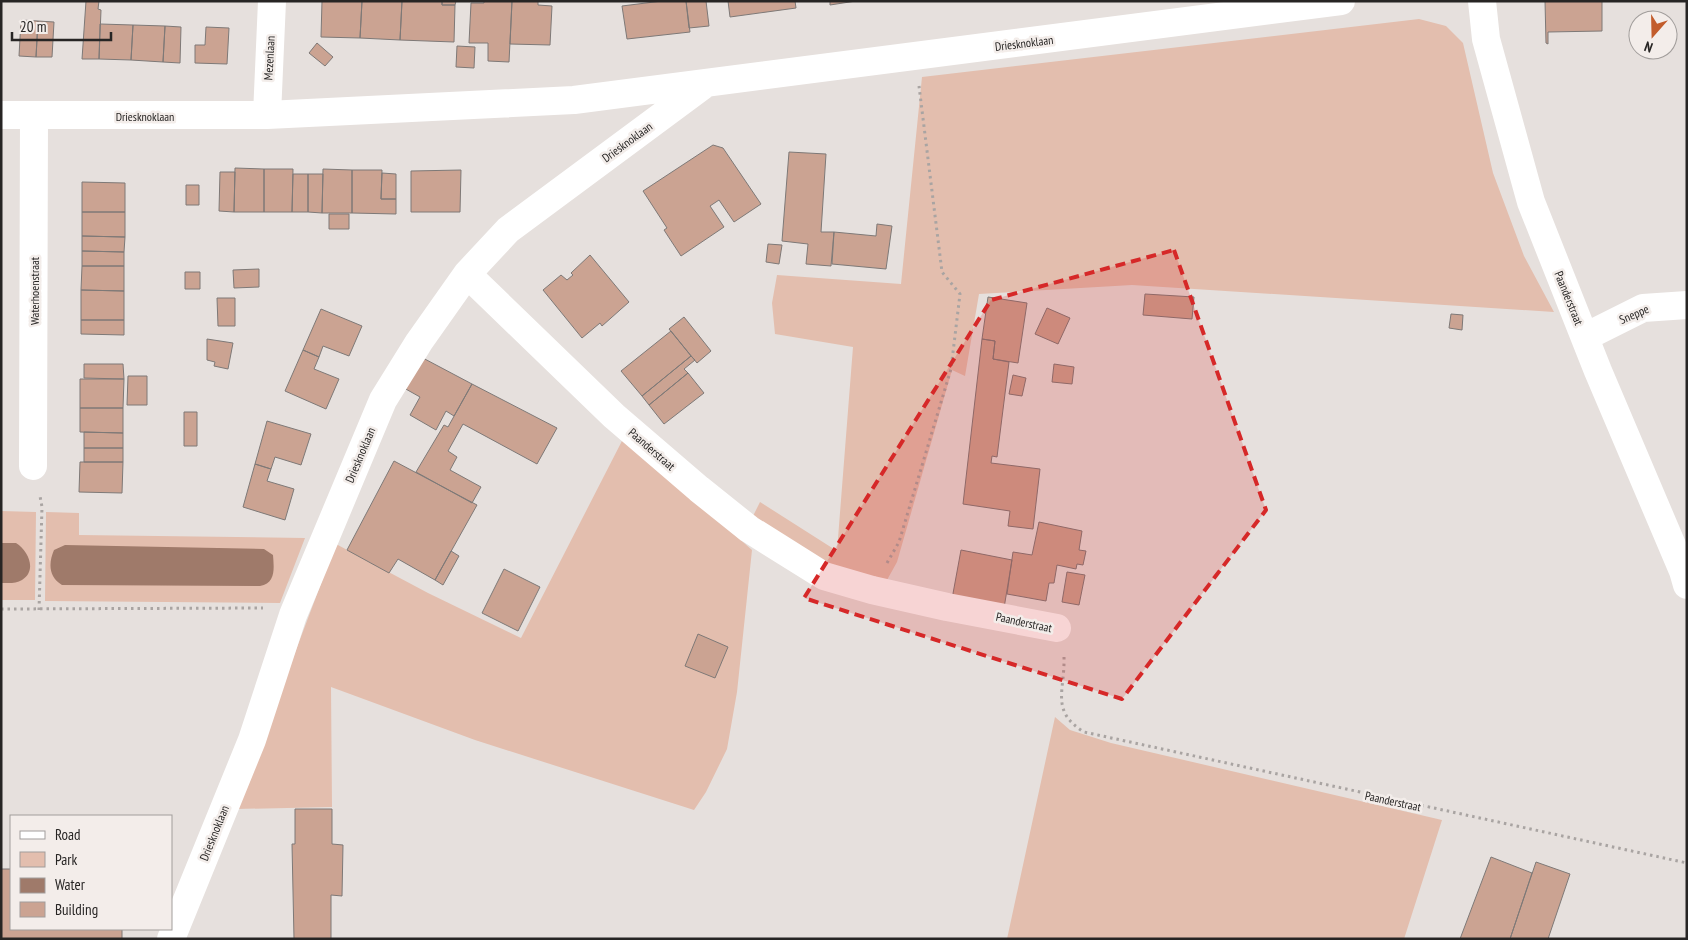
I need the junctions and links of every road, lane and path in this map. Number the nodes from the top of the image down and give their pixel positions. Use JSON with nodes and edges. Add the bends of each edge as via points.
{"nodes":[{"id":1,"x":272,"y":1,"type":"edge"},
{"id":2,"x":1341,"y":1,"type":"edge"},
{"id":3,"x":1482,"y":1,"type":"edge"},
{"id":4,"x":911,"y":56,"type":"junction"},
{"id":5,"x":707,"y":83,"type":"junction"},
{"id":6,"x":267,"y":115,"type":"junction"},
{"id":7,"x":1,"y":116,"type":"edge"},
{"id":8,"x":34,"y":116,"type":"junction"},
{"id":9,"x":467,"y":274,"type":"junction"},
{"id":10,"x":1687,"y":305,"type":"edge"},
{"id":11,"x":1585,"y":338,"type":"junction"},
{"id":12,"x":33,"y":466,"type":"joint"},
{"id":13,"x":1687,"y":585,"type":"edge"},
{"id":14,"x":872,"y":590,"type":"junction"},
{"id":15,"x":1,"y":609,"type":"edge"},
{"id":16,"x":39,"y":610,"type":"junction"},
{"id":17,"x":293,"y":615,"type":"junction"},
{"id":18,"x":1057,"y":628,"type":"joint"},
{"id":19,"x":1687,"y":863,"type":"edge"},
{"id":20,"x":171,"y":939,"type":"edge"}],
"edges":[{"from":1,"to":6,"type":"street","name":"Mezenlaan"},
{"from":2,"to":4,"type":"street","name":"Driesknoklaan"},
{"from":3,"to":11,"type":"street","name":"Paanderstraat","via":[[1486,39],[1531,202]]},
{"from":4,"to":5,"type":"street","name":"Driesknoklaan"},
{"from":4,"to":14,"type":"path","via":[[921,92],[942,272],[960,294],[951,368],[899,542]]},
{"from":5,"to":6,"type":"street","name":"Driesknoklaan","via":[[574,100]]},
{"from":5,"to":9,"type":"street","name":"Driesknoklaan","via":[[508,230]]},
{"from":6,"to":8,"type":"street","name":"Driesknoklaan"},
{"from":7,"to":8,"type":"street","name":"Driesknoklaan"},
{"from":8,"to":12,"type":"street","name":"Waterhoenstraat"},
{"from":9,"to":14,"type":"street","name":"Paanderstraat","via":[[614,416],[750,529],[824,576]]},
{"from":9,"to":17,"type":"street","name":"Driesknoklaan","via":[[419,342],[384,400]]},
{"from":10,"to":11,"type":"street","name":"Sneppe","via":[[1643,308]]},
{"from":11,"to":13,"type":"street","name":"Paanderstraat","via":[[1684,571]]},
{"from":12,"to":16,"type":"path","via":[[42,507]]},
{"from":14,"to":18,"type":"street","name":"Paanderstraat"},
{"from":15,"to":16,"type":"path"},
{"from":16,"to":17,"type":"path","via":[[276,608]]},
{"from":17,"to":20,"type":"street","name":"Driesknoklaan","via":[[252,740]]},
{"from":18,"to":19,"type":"path","name":"Paanderstraat","via":[[1064,641],[1061,706],[1070,723],[1084,732]]}]}
